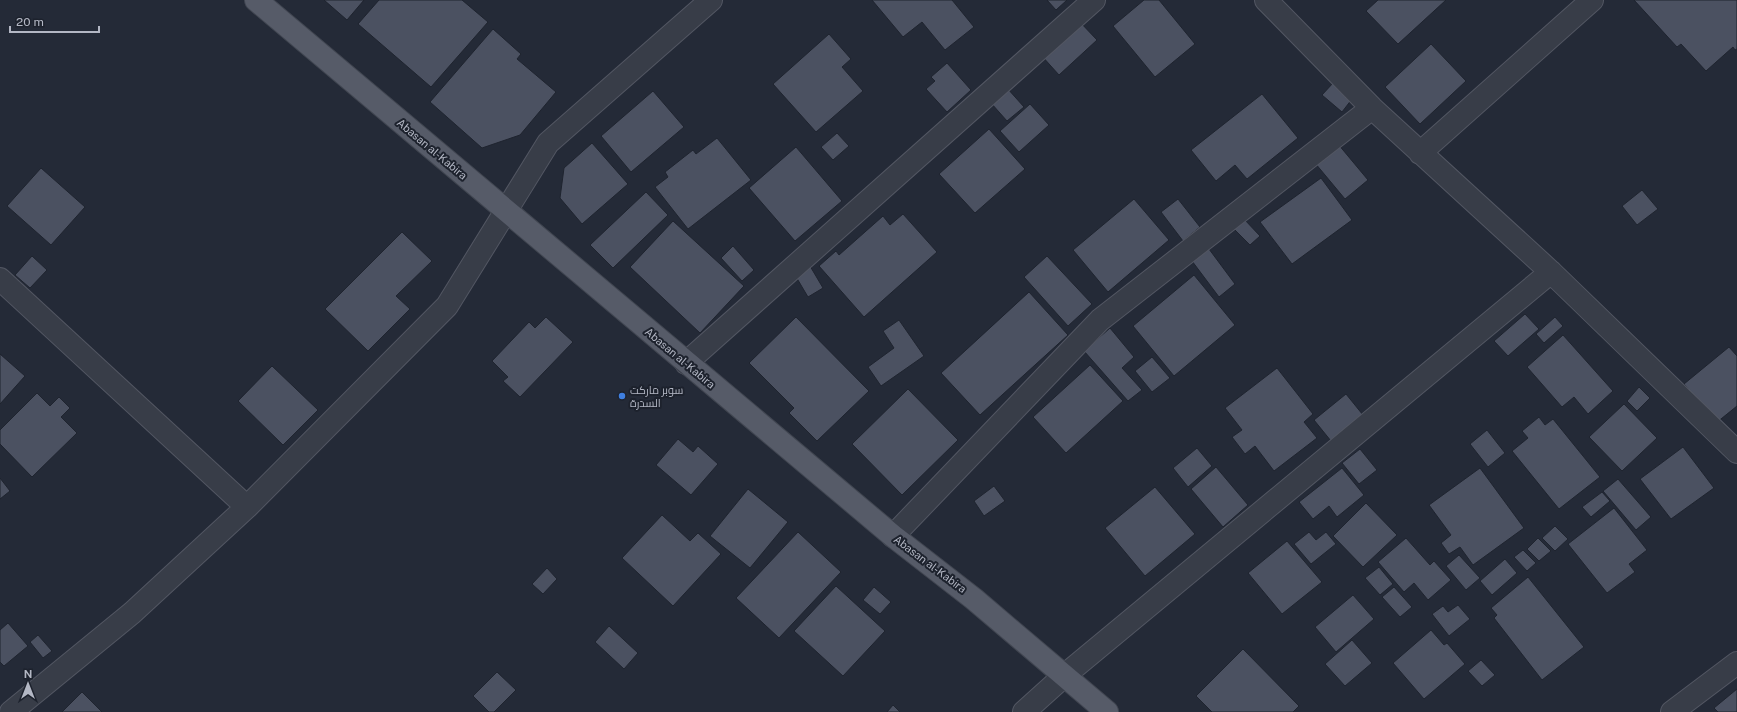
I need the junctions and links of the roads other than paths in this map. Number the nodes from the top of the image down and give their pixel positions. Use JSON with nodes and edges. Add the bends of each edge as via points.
{"nodes":[{"id":1,"x":256,"y":0,"type":"edge"},
{"id":2,"x":712,"y":0,"type":"edge"},
{"id":3,"x":1094,"y":0,"type":"edge"},
{"id":4,"x":1266,"y":0,"type":"edge"},
{"id":5,"x":1592,"y":0,"type":"edge"},
{"id":6,"x":1372,"y":108,"type":"junction"},
{"id":7,"x":1420,"y":153,"type":"junction"},
{"id":8,"x":505,"y":210,"type":"junction"},
{"id":9,"x":1551,"y":272,"type":"junction"},
{"id":10,"x":0,"y":279,"type":"edge"},
{"id":11,"x":686,"y":363,"type":"junction"},
{"id":12,"x":1737,"y":452,"type":"edge"},
{"id":13,"x":247,"y":507,"type":"junction"},
{"id":14,"x":893,"y":536,"type":"junction"},
{"id":15,"x":1737,"y":663,"type":"edge"},
{"id":16,"x":1065,"y":675,"type":"junction"},
{"id":17,"x":11,"y":712,"type":"edge"},
{"id":18,"x":1024,"y":712,"type":"edge"},
{"id":19,"x":1107,"y":712,"type":"edge"},
{"id":20,"x":1672,"y":712,"type":"edge"}],
"edges":[{"from":1,"to":8,"type":"main road","name":"Abasan al-Kabira"},
{"from":2,"to":8,"type":"street","via":[[548,142]]},
{"from":3,"to":11,"type":"street"},
{"from":4,"to":6,"type":"street"},
{"from":5,"to":7,"type":"street"},
{"from":6,"to":7,"type":"street"},
{"from":6,"to":14,"type":"street","via":[[1100,320]]},
{"from":7,"to":9,"type":"street"},
{"from":8,"to":11,"type":"main road","name":"Abasan al-Kabira"},
{"from":8,"to":13,"type":"street","via":[[447,306]]},
{"from":9,"to":12,"type":"street"},
{"from":9,"to":16,"type":"street"},
{"from":10,"to":13,"type":"street"},
{"from":11,"to":14,"type":"main road","name":"Abasan al-Kabira"},
{"from":13,"to":17,"type":"street","via":[[132,613]]},
{"from":14,"to":16,"type":"main road","name":"Abasan al-Kabira"},
{"from":15,"to":20,"type":"street"},
{"from":16,"to":18,"type":"street"},
{"from":16,"to":19,"type":"main road","name":"Abasan al-Kabira"}]}
